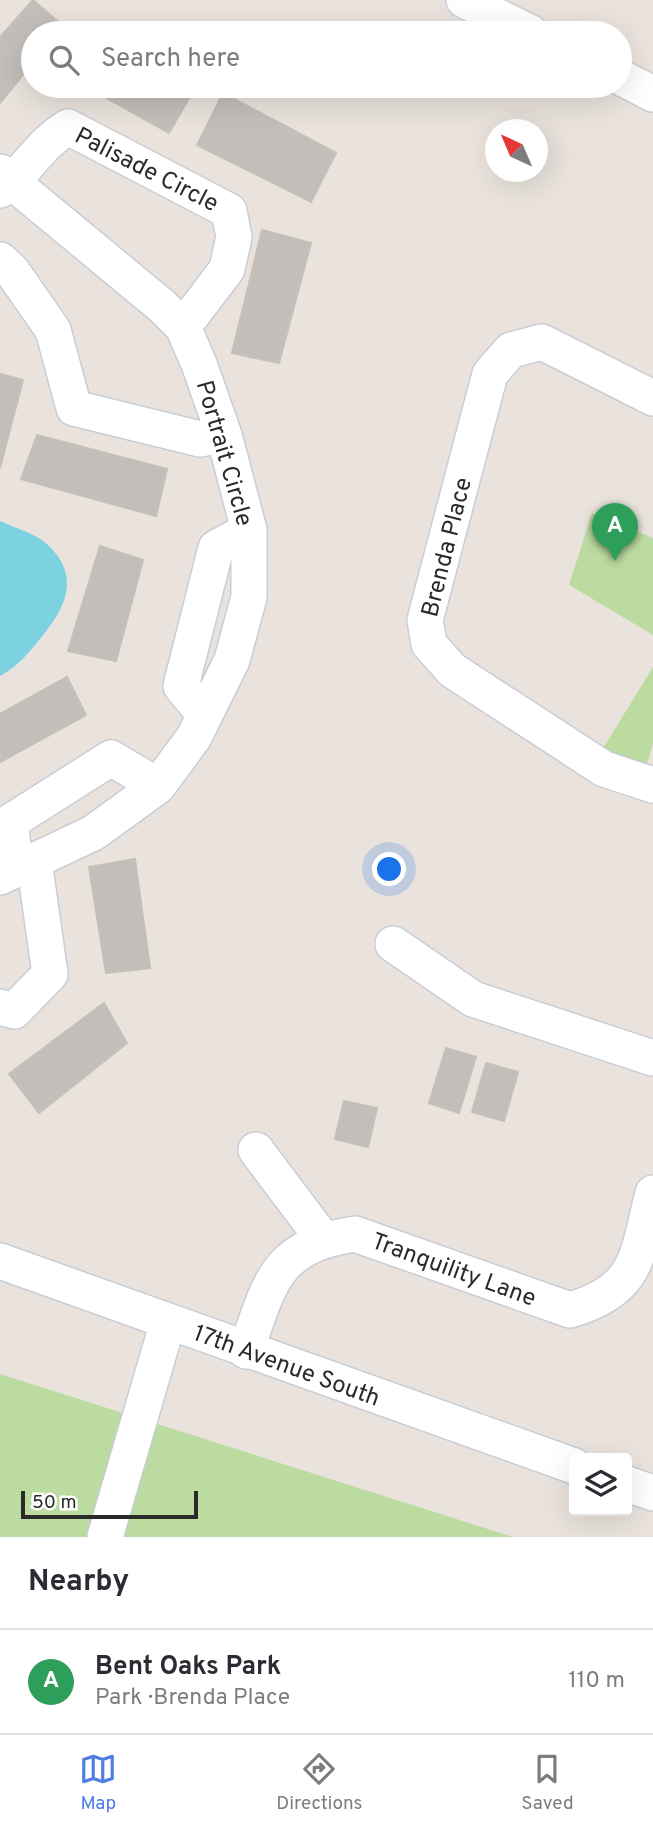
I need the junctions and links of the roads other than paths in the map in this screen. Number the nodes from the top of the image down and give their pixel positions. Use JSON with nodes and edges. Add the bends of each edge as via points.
{"nodes":[{"id":1,"x":464,"y":0,"type":"edge"},
{"id":2,"x":507,"y":21,"type":"edge"},
{"id":3,"x":632,"y":84,"type":"edge"},
{"id":4,"x":653,"y":94,"type":"edge"},
{"id":5,"x":4,"y":181,"type":"edge"},
{"id":6,"x":0,"y":260,"type":"edge"},
{"id":7,"x":183,"y":327,"type":"junction"},
{"id":8,"x":653,"y":398,"type":"edge"},
{"id":9,"x":224,"y":435,"type":"junction"},
{"id":10,"x":653,"y":785,"type":"edge"},
{"id":11,"x":158,"y":786,"type":"junction"},
{"id":12,"x":17,"y":869,"type":"edge"},
{"id":13,"x":393,"y":944,"type":"dead end"},
{"id":14,"x":0,"y":1007,"type":"edge"},
{"id":15,"x":653,"y":1058,"type":"edge"},
{"id":16,"x":256,"y":1150,"type":"dead end"},
{"id":17,"x":653,"y":1193,"type":"edge"},
{"id":18,"x":323,"y":1239,"type":"junction"},
{"id":19,"x":0,"y":1261,"type":"edge"},
{"id":20,"x":168,"y":1322,"type":"junction"},
{"id":21,"x":246,"y":1351,"type":"junction"},
{"id":22,"x":569,"y":1464,"type":"edge"},
{"id":23,"x":632,"y":1486,"type":"edge"},
{"id":24,"x":653,"y":1493,"type":"edge"},
{"id":25,"x":105,"y":1537,"type":"edge"}],
"edges":[{"from":1,"to":2,"type":"street"},
{"from":3,"to":4,"type":"street"},
{"from":5,"to":7,"type":"street","name":"Portrait Circle"},
{"from":5,"to":7,"type":"street","name":"Palisade Circle","via":[[48,139],[68,127],[229,211],[234,237],[227,269]]},
{"from":6,"to":9,"type":"street","via":[[53,330],[74,408],[200,439]]},
{"from":7,"to":9,"type":"street","name":"Portrait Circle"},
{"from":8,"to":10,"type":"street","name":"Brenda Place","via":[[542,342],[505,339],[490,374],[425,620],[429,643],[452,670],[604,769]]},
{"from":9,"to":11,"type":"street","name":"Portrait Circle","via":[[249,530],[249,597],[232,660],[194,737]]},
{"from":11,"to":12,"type":"street","name":"Portrait Circle","via":[[93,833]]},
{"from":11,"to":12,"type":"street","via":[[111,758],[10,822]]},
{"from":12,"to":14,"type":"street","via":[[50,974],[13,1011]]},
{"from":13,"to":15,"type":"street","via":[[472,999]]},
{"from":16,"to":18,"type":"street"},
{"from":17,"to":18,"type":"street","name":"Tranquility Lane","via":[[635,1263],[621,1286],[593,1304],[570,1310],[355,1234]]},
{"from":18,"to":21,"type":"street","name":"Tranquility Lane","via":[[292,1255],[269,1287]]},
{"from":19,"to":20,"type":"street","name":"17th Avenue South"},
{"from":20,"to":21,"type":"street","name":"17th Avenue South"},
{"from":20,"to":25,"type":"street"},
{"from":21,"to":22,"type":"street","name":"17th Avenue South"},
{"from":23,"to":24,"type":"street"}]}
